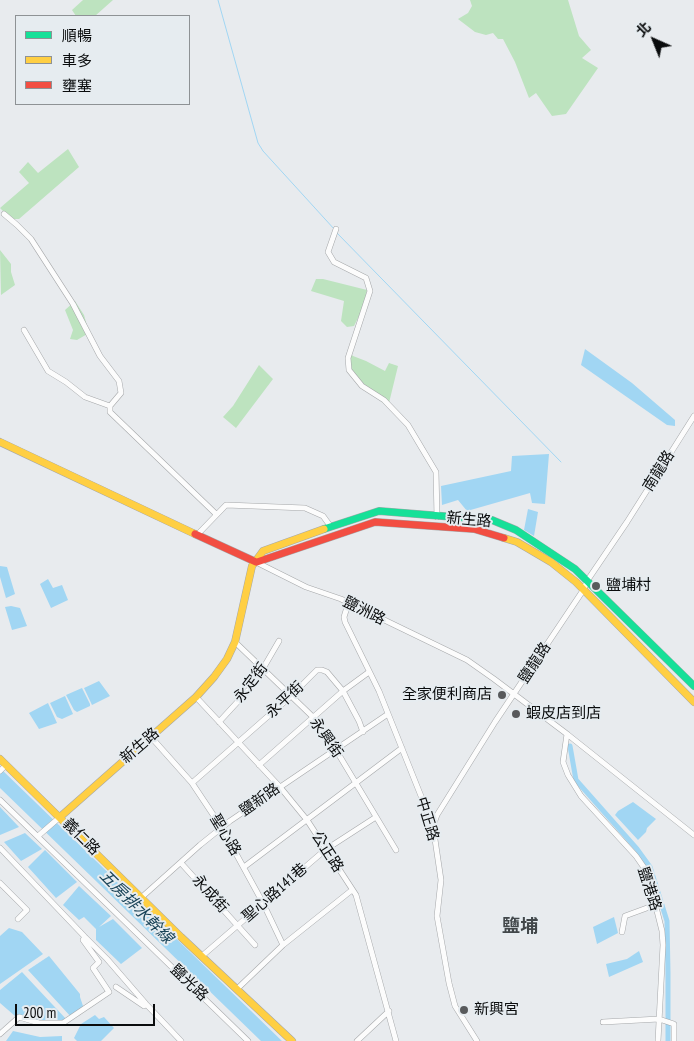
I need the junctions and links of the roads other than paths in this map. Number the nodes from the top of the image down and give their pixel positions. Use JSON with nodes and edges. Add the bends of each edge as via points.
{"nodes":[{"id":1,"x":4,"y":214,"type":"dead end"},
{"id":2,"x":336,"y":229,"type":"dead end"},
{"id":3,"x":24,"y":330,"type":"dead end"},
{"id":4,"x":110,"y":406,"type":"junction"},
{"id":5,"x":694,"y":416,"type":"edge"},
{"id":6,"x":0,"y":442,"type":"edge"},
{"id":7,"x":640,"y":501,"type":"joint"},
{"id":8,"x":216,"y":514,"type":"junction"},
{"id":9,"x":437,"y":517,"type":"junction"},
{"id":10,"x":331,"y":527,"type":"junction"},
{"id":11,"x":198,"y":534,"type":"junction"},
{"id":12,"x":256,"y":562,"type":"junction"},
{"id":13,"x":587,"y":581,"type":"junction"},
{"id":14,"x":584,"y":589,"type":"junction"},
{"id":15,"x":348,"y":604,"type":"junction"},
{"id":16,"x":279,"y":641,"type":"dead end"},
{"id":17,"x":235,"y":642,"type":"junction"},
{"id":18,"x":264,"y":669,"type":"junction"},
{"id":19,"x":369,"y":672,"type":"junction"},
{"id":20,"x":694,"y":686,"type":"edge"},
{"id":21,"x":343,"y":691,"type":"junction"},
{"id":22,"x":514,"y":695,"type":"junction"},
{"id":23,"x":291,"y":696,"type":"junction"},
{"id":24,"x":196,"y":697,"type":"junction"},
{"id":25,"x":694,"y":702,"type":"edge"},
{"id":26,"x":388,"y":714,"type":"junction"},
{"id":27,"x":314,"y":718,"type":"junction"},
{"id":28,"x":219,"y":722,"type":"junction"},
{"id":29,"x":362,"y":732,"type":"junction"},
{"id":30,"x":567,"y":734,"type":"junction"},
{"id":31,"x":150,"y":736,"type":"junction"},
{"id":32,"x":238,"y":742,"type":"junction"},
{"id":33,"x":402,"y":748,"type":"junction"},
{"id":34,"x":336,"y":750,"type":"junction"},
{"id":35,"x":0,"y":759,"type":"edge"},
{"id":36,"x":259,"y":765,"type":"junction"},
{"id":37,"x":3,"y":768,"type":"edge"},
{"id":38,"x":192,"y":783,"type":"junction"},
{"id":39,"x":356,"y":783,"type":"junction"},
{"id":40,"x":280,"y":787,"type":"junction"},
{"id":41,"x":0,"y":800,"type":"edge"},
{"id":42,"x":376,"y":817,"type":"junction"},
{"id":43,"x":58,"y":819,"type":"junction"},
{"id":44,"x":306,"y":820,"type":"junction"},
{"id":45,"x":433,"y":826,"type":"junction"},
{"id":46,"x":222,"y":828,"type":"junction"},
{"id":47,"x":40,"y":834,"type":"junction"},
{"id":48,"x":694,"y":835,"type":"edge"},
{"id":49,"x":0,"y":848,"type":"edge"},
{"id":50,"x":325,"y":850,"type":"junction"},
{"id":51,"x":396,"y":850,"type":"dead end"},
{"id":52,"x":182,"y":863,"type":"junction"},
{"id":53,"x":244,"y":867,"type":"junction"},
{"id":54,"x":0,"y":883,"type":"edge"},
{"id":55,"x":352,"y":890,"type":"junction"},
{"id":56,"x":142,"y":897,"type":"junction"},
{"id":57,"x":263,"y":903,"type":"junction"},
{"id":58,"x":655,"y":905,"type":"junction"},
{"id":59,"x":18,"y":919,"type":"dead end"},
{"id":60,"x":238,"y":925,"type":"junction"},
{"id":61,"x":622,"y":932,"type":"dead end"},
{"id":62,"x":85,"y":937,"type":"junction"},
{"id":63,"x":255,"y":945,"type":"dead end"},
{"id":64,"x":283,"y":945,"type":"junction"},
{"id":65,"x":202,"y":956,"type":"junction"},
{"id":66,"x":116,"y":987,"type":"dead end"},
{"id":67,"x":237,"y":989,"type":"junction"},
{"id":68,"x":146,"y":1004,"type":"junction"},
{"id":69,"x":389,"y":1011,"type":"junction"},
{"id":70,"x":660,"y":1020,"type":"junction"},
{"id":71,"x":603,"y":1022,"type":"dead end"},
{"id":72,"x":0,"y":1034,"type":"edge"},
{"id":73,"x":181,"y":1041,"type":"edge"},
{"id":74,"x":248,"y":1041,"type":"edge"},
{"id":75,"x":292,"y":1041,"type":"edge"},
{"id":76,"x":357,"y":1041,"type":"edge"},
{"id":77,"x":396,"y":1041,"type":"edge"},
{"id":78,"x":477,"y":1041,"type":"edge"},
{"id":79,"x":658,"y":1041,"type":"edge"},
{"id":80,"x":674,"y":1041,"type":"edge"}],
"edges":[{"from":1,"to":4,"type":"street","via":[[31,239],[73,304],[100,356],[119,381],[121,393]]},
{"from":2,"to":9,"type":"street","via":[[328,252],[334,262],[366,278],[370,291],[348,358],[349,370],[362,386],[384,400],[408,425],[436,472]]},
{"from":3,"to":4,"type":"street","via":[[48,371],[85,397]]},
{"from":4,"to":8,"type":"street","via":[[110,412]]},
{"from":5,"to":7,"type":"street","name":"南龍路"},
{"from":6,"to":11,"type":"street","name":"鹽洲路"},
{"from":7,"to":13,"type":"street","name":"鹽龍路"},
{"from":8,"to":10,"type":"street","via":[[226,505],[305,508],[323,516]]},
{"from":8,"to":11,"type":"street"},
{"from":9,"to":10,"type":"street","name":"新生路","via":[[378,511]]},
{"from":9,"to":13,"type":"street","name":"新生路","via":[[492,520],[504,524],[539,545]]},
{"from":10,"to":12,"type":"street","name":"新生路","via":[[263,551]]},
{"from":11,"to":12,"type":"street","name":"鹽洲路"},
{"from":12,"to":14,"type":"street","name":"新生路","via":[[375,522],[466,528],[517,542],[551,562]]},
{"from":12,"to":15,"type":"street","name":"鹽洲路"},
{"from":12,"to":17,"type":"street","name":"新生路","via":[[252,566]]},
{"from":13,"to":14,"type":"street","name":"鹽龍路"},
{"from":13,"to":20,"type":"street","name":"新生路"},
{"from":14,"to":22,"type":"street","name":"鹽龍路"},
{"from":14,"to":25,"type":"street","name":"新生路"},
{"from":15,"to":19,"type":"street","name":"中正路","via":[[345,622]]},
{"from":15,"to":22,"type":"street","name":"鹽洲路","via":[[467,660]]},
{"from":16,"to":18,"type":"street","name":"永定街"},
{"from":17,"to":18,"type":"street","name":"永興街"},
{"from":17,"to":24,"type":"street","name":"新生路","via":[[227,659]]},
{"from":18,"to":23,"type":"street","name":"永興街"},
{"from":18,"to":28,"type":"street","name":"永定街"},
{"from":19,"to":21,"type":"street"},
{"from":19,"to":26,"type":"street","name":"中正路"},
{"from":21,"to":23,"type":"street","name":"永平街","via":[[327,672],[317,670]]},
{"from":21,"to":27,"type":"street"},
{"from":21,"to":29,"type":"street","name":"永平街"},
{"from":22,"to":30,"type":"street","name":"鹽洲路"},
{"from":22,"to":45,"type":"street","name":"鹽龍路","via":[[442,806]]},
{"from":23,"to":27,"type":"street","name":"永興街"},
{"from":23,"to":32,"type":"street","name":"永平街"},
{"from":24,"to":28,"type":"street","name":"公正路"},
{"from":24,"to":31,"type":"street","name":"新生路"},
{"from":26,"to":29,"type":"street","name":"鹽新路"},
{"from":26,"to":33,"type":"street","name":"中正路"},
{"from":27,"to":34,"type":"street","name":"永興街"},
{"from":27,"to":36,"type":"street"},
{"from":28,"to":32,"type":"street","name":"公正路"},
{"from":29,"to":34,"type":"street","name":"鹽新路"},
{"from":30,"to":48,"type":"street","name":"鹽洲路"},
{"from":30,"to":58,"type":"street","name":"鹽港路","via":[[563,762],[568,776],[581,796],[646,869]]},
{"from":31,"to":38,"type":"street","name":"聖心路"},
{"from":31,"to":43,"type":"street","name":"新生路"},
{"from":32,"to":36,"type":"street","name":"公正路"},
{"from":32,"to":38,"type":"street","name":"永平街"},
{"from":33,"to":39,"type":"street"},
{"from":33,"to":45,"type":"street","name":"中正路"},
{"from":34,"to":39,"type":"street","name":"永興街"},
{"from":34,"to":40,"type":"street","name":"鹽新路"},
{"from":35,"to":37,"type":"street","name":"義仁路"},
{"from":36,"to":40,"type":"street","name":"公正路"},
{"from":37,"to":43,"type":"street","name":"義仁路"},
{"from":38,"to":46,"type":"street","name":"聖心路"},
{"from":39,"to":42,"type":"street","name":"永興街"},
{"from":39,"to":44,"type":"street"},
{"from":40,"to":44,"type":"street","name":"公正路"},
{"from":40,"to":46,"type":"street","name":"鹽新路"},
{"from":41,"to":47,"type":"street","name":"鹽光路"},
{"from":42,"to":50,"type":"street","name":"聖心路141巷"},
{"from":42,"to":51,"type":"street","name":"永興街"},
{"from":43,"to":47,"type":"street","name":"新生路"},
{"from":43,"to":56,"type":"street","name":"義仁路"},
{"from":44,"to":50,"type":"street","name":"公正路"},
{"from":44,"to":53,"type":"street"},
{"from":45,"to":78,"type":"street","name":"中正路","via":[[441,880],[437,916],[449,983],[456,1006]]},
{"from":46,"to":52,"type":"street","name":"鹽新路"},
{"from":46,"to":53,"type":"street","name":"聖心路"},
{"from":47,"to":74,"type":"street","name":"鹽光路"},
{"from":49,"to":62,"type":"street"},
{"from":50,"to":55,"type":"street","name":"公正路"},
{"from":50,"to":57,"type":"street","name":"聖心路141巷"},
{"from":52,"to":56,"type":"street","name":"鹽新路"},
{"from":52,"to":60,"type":"street","name":"永成街"},
{"from":53,"to":57,"type":"street","name":"聖心路"},
{"from":54,"to":59,"type":"street","via":[[27,910]]},
{"from":55,"to":64,"type":"street"},
{"from":55,"to":69,"type":"street","name":"公正路"},
{"from":56,"to":65,"type":"street","name":"義仁路"},
{"from":57,"to":60,"type":"street","name":"聖心路141巷"},
{"from":57,"to":64,"type":"street","name":"聖心路"},
{"from":58,"to":61,"type":"street","via":[[625,916]]},
{"from":58,"to":70,"type":"street","name":"鹽港路","via":[[663,945]]},
{"from":60,"to":63,"type":"street","name":"永成街"},
{"from":60,"to":65,"type":"street","name":"聖心路141巷"},
{"from":62,"to":68,"type":"street"},
{"from":62,"to":72,"type":"street","via":[[83,940],[99,962],[93,968],[109,992],[63,1023],[39,1023],[19,1017]]},
{"from":64,"to":67,"type":"street"},
{"from":65,"to":67,"type":"street","name":"義仁路"},
{"from":66,"to":68,"type":"street","via":[[144,1006]]},
{"from":67,"to":75,"type":"street","name":"義仁路"},
{"from":68,"to":73,"type":"street"},
{"from":69,"to":76,"type":"street"},
{"from":69,"to":77,"type":"street","name":"公正路"},
{"from":70,"to":71,"type":"street"},
{"from":70,"to":79,"type":"street","name":"鹽港路"},
{"from":70,"to":80,"type":"street","via":[[674,1024]]}]}
